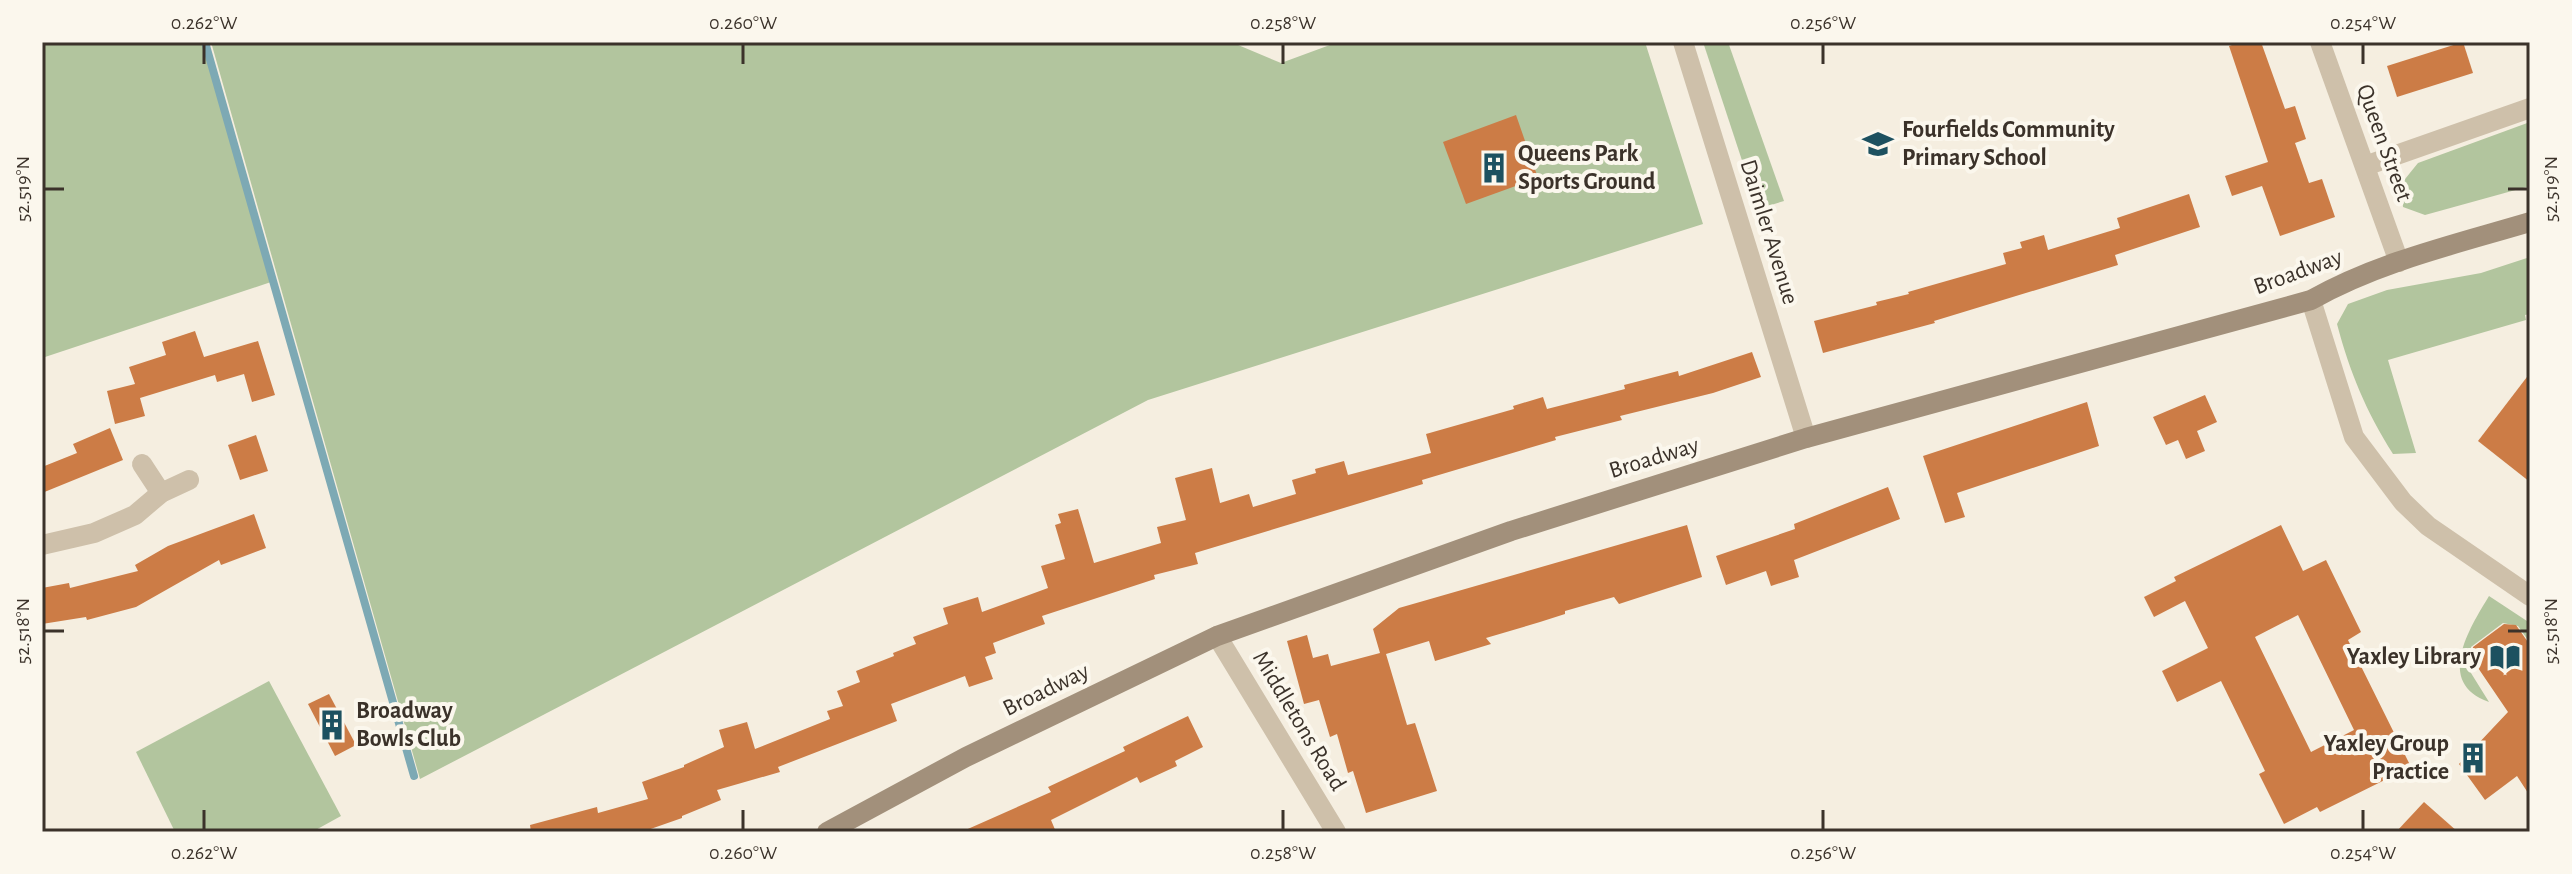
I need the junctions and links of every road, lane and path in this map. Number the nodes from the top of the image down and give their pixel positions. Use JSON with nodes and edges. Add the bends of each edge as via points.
{"nodes":[{"id":1,"x":1683,"y":42,"type":"edge"},
{"id":2,"x":2320,"y":42,"type":"edge"},
{"id":3,"x":2530,"y":108,"type":"edge"},
{"id":4,"x":2365,"y":166,"type":"junction"},
{"id":5,"x":2530,"y":222,"type":"edge"},
{"id":6,"x":2399,"y":262,"type":"junction"},
{"id":7,"x":2311,"y":300,"type":"junction"},
{"id":8,"x":1806,"y":438,"type":"junction"},
{"id":9,"x":142,"y":464,"type":"dead end"},
{"id":10,"x":189,"y":480,"type":"dead end"},
{"id":11,"x":161,"y":493,"type":"junction"},
{"id":12,"x":42,"y":545,"type":"edge"},
{"id":13,"x":2530,"y":596,"type":"edge"},
{"id":14,"x":1217,"y":636,"type":"junction"},
{"id":15,"x":827,"y":832,"type":"edge"},
{"id":16,"x":1336,"y":832,"type":"edge"}],
"edges":[{"from":1,"to":8,"type":"street","name":"Daimler Avenue"},
{"from":2,"to":4,"type":"street","name":"Queen Street"},
{"from":3,"to":4,"type":"street"},
{"from":4,"to":6,"type":"street","name":"Queen Street"},
{"from":5,"to":6,"type":"main road","name":"Broadway"},
{"from":6,"to":7,"type":"main road","name":"Broadway"},
{"from":7,"to":8,"type":"main road","name":"Broadway"},
{"from":7,"to":13,"type":"street","via":[[2354,437],[2428,526]]},
{"from":8,"to":14,"type":"main road","name":"Broadway","via":[[1511,531]]},
{"from":9,"to":11,"type":"street"},
{"from":10,"to":11,"type":"street"},
{"from":11,"to":12,"type":"street","via":[[135,515],[94,533]]},
{"from":14,"to":15,"type":"main road","name":"Broadway","via":[[966,757]]},
{"from":14,"to":16,"type":"street","name":"Middletons Road"}]}
